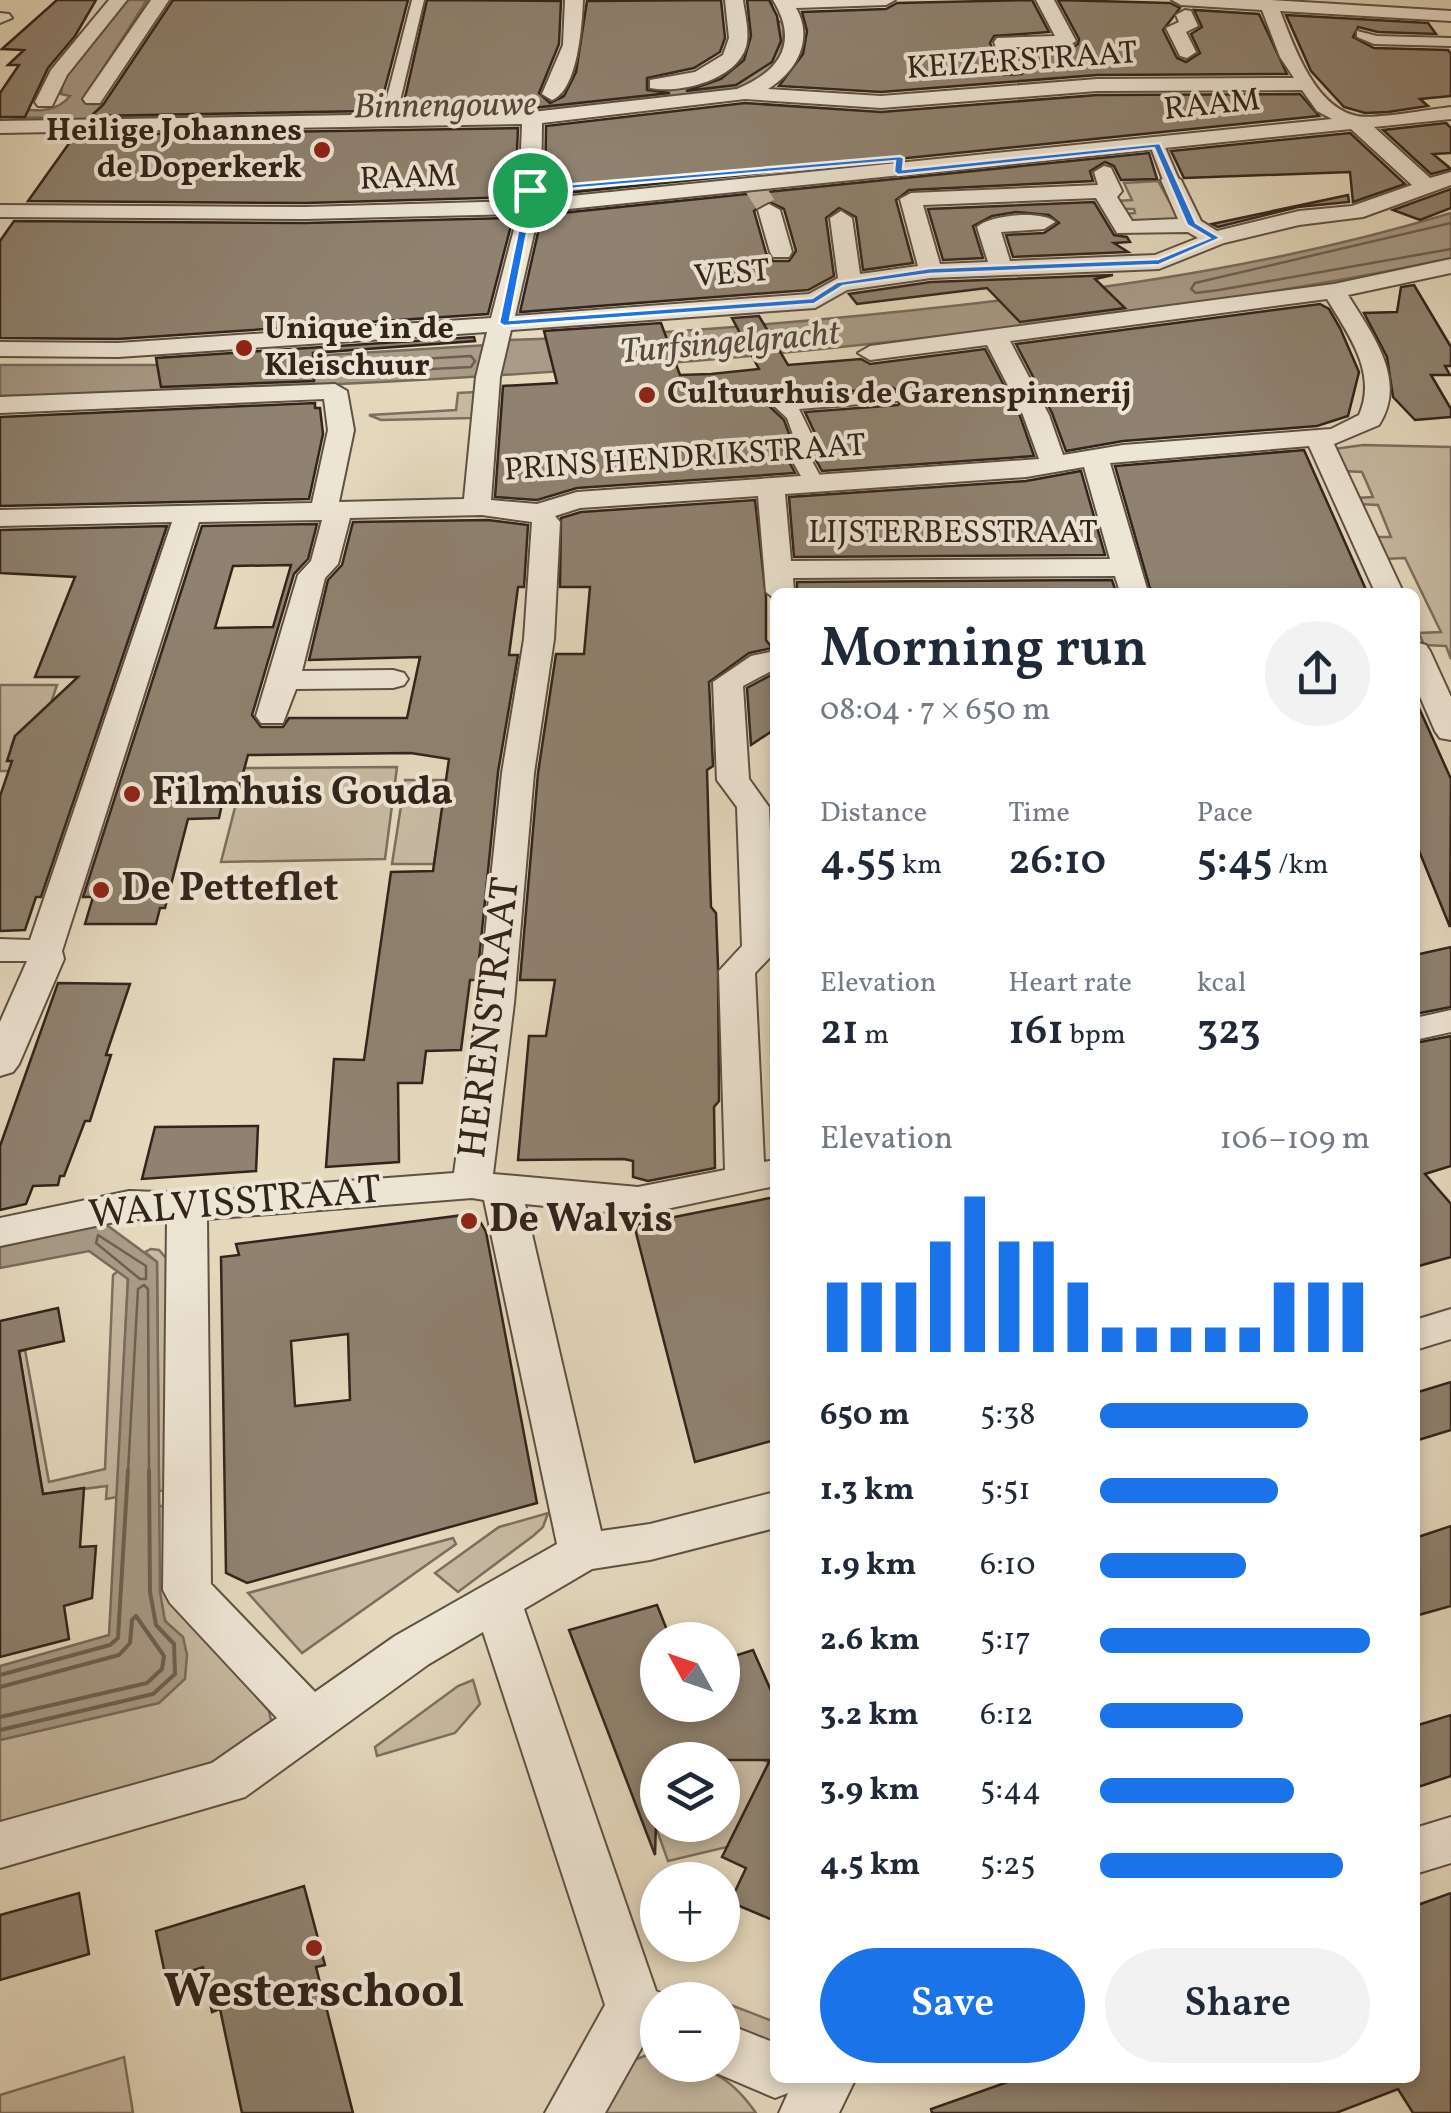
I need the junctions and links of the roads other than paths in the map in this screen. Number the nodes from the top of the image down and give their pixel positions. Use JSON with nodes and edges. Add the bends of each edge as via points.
{"nodes":[{"id":1,"x":118,"y":0,"type":"edge"},
{"id":2,"x":160,"y":0,"type":"edge"},
{"id":3,"x":418,"y":0,"type":"edge"},
{"id":4,"x":574,"y":0,"type":"edge"},
{"id":5,"x":734,"y":0,"type":"edge"},
{"id":6,"x":886,"y":0,"type":"edge"},
{"id":7,"x":1045,"y":0,"type":"edge"},
{"id":8,"x":784,"y":2,"type":"edge"},
{"id":9,"x":1183,"y":4,"type":"edge"},
{"id":10,"x":1282,"y":4,"type":"edge"},
{"id":11,"x":1451,"y":16,"type":"edge"},
{"id":12,"x":1362,"y":34,"type":"dead end"},
{"id":13,"x":1451,"y":42,"type":"edge"},
{"id":14,"x":1186,"y":52,"type":"dead end"},
{"id":15,"x":1012,"y":68,"type":"dead end"},
{"id":16,"x":1304,"y":84,"type":"junction"},
{"id":17,"x":745,"y":93,"type":"junction"},
{"id":18,"x":468,"y":98,"type":"dead end"},
{"id":19,"x":338,"y":100,"type":"dead end"},
{"id":20,"x":1451,"y":101,"type":"edge"},
{"id":21,"x":391,"y":111,"type":"junction"},
{"id":22,"x":1451,"y":112,"type":"edge"},
{"id":23,"x":1331,"y":114,"type":"junction"},
{"id":24,"x":532,"y":118,"type":"junction"},
{"id":25,"x":1354,"y":124,"type":"junction"},
{"id":26,"x":0,"y":127,"type":"edge"},
{"id":27,"x":1157,"y":145,"type":"junction"},
{"id":28,"x":1095,"y":151,"type":"junction"},
{"id":29,"x":899,"y":165,"type":"junction"},
{"id":30,"x":1451,"y":178,"type":"edge"},
{"id":31,"x":1171,"y":180,"type":"joint"},
{"id":32,"x":1428,"y":188,"type":"junction"},
{"id":33,"x":1111,"y":191,"type":"junction"},
{"id":34,"x":0,"y":197,"type":"edge"},
{"id":35,"x":530,"y":199,"type":"junction"},
{"id":36,"x":770,"y":210,"type":"tunnel mouth"},
{"id":37,"x":0,"y":211,"type":"edge"},
{"id":38,"x":840,"y":218,"type":"dead end"},
{"id":39,"x":1044,"y":222,"type":"dead end"},
{"id":40,"x":1192,"y":225,"type":"junction"},
{"id":41,"x":1216,"y":238,"type":"junction"},
{"id":42,"x":781,"y":252,"type":"dead end"},
{"id":43,"x":1451,"y":266,"type":"edge"},
{"id":44,"x":1001,"y":269,"type":"junction"},
{"id":45,"x":930,"y":271,"type":"junction"},
{"id":46,"x":850,"y":282,"type":"junction"},
{"id":47,"x":1334,"y":291,"type":"junction"},
{"id":48,"x":500,"y":333,"type":"junction"},
{"id":49,"x":996,"y":338,"type":"junction"},
{"id":50,"x":0,"y":350,"type":"edge"},
{"id":51,"x":870,"y":353,"type":"dead end"},
{"id":52,"x":892,"y":397,"type":"dead end"},
{"id":53,"x":0,"y":405,"type":"edge"},
{"id":54,"x":1319,"y":439,"type":"junction"},
{"id":55,"x":1095,"y":458,"type":"junction"},
{"id":56,"x":1054,"y":465,"type":"junction"},
{"id":57,"x":814,"y":483,"type":"junction"},
{"id":58,"x":771,"y":487,"type":"junction"},
{"id":59,"x":482,"y":507,"type":"junction"},
{"id":60,"x":330,"y":512,"type":"junction"},
{"id":61,"x":539,"y":512,"type":"junction"},
{"id":62,"x":188,"y":514,"type":"junction"},
{"id":63,"x":0,"y":518,"type":"edge"},
{"id":64,"x":1130,"y":580,"type":"edge"},
{"id":65,"x":780,"y":581,"type":"edge"},
{"id":66,"x":1386,"y":588,"type":"edge"},
{"id":67,"x":770,"y":661,"type":"edge"},
{"id":68,"x":1420,"y":662,"type":"edge"},
{"id":69,"x":392,"y":679,"type":"dead end"},
{"id":70,"x":284,"y":680,"type":"junction"},
{"id":71,"x":272,"y":716,"type":"dead end"},
{"id":72,"x":1451,"y":731,"type":"edge"},
{"id":73,"x":768,"y":948,"type":"edge"},
{"id":74,"x":0,"y":950,"type":"edge"},
{"id":75,"x":44,"y":951,"type":"junction"},
{"id":76,"x":1451,"y":1021,"type":"edge"},
{"id":77,"x":1420,"y":1028,"type":"edge"},
{"id":78,"x":0,"y":1064,"type":"edge"},
{"id":79,"x":760,"y":1176,"type":"edge"},
{"id":80,"x":486,"y":1185,"type":"junction"},
{"id":81,"x":187,"y":1208,"type":"junction"},
{"id":82,"x":0,"y":1232,"type":"edge"},
{"id":83,"x":1451,"y":1324,"type":"edge"},
{"id":84,"x":1420,"y":1333,"type":"edge"},
{"id":85,"x":770,"y":1511,"type":"edge"},
{"id":86,"x":582,"y":1552,"type":"junction"},
{"id":87,"x":497,"y":1601,"type":"junction"},
{"id":88,"x":310,"y":1721,"type":"junction"},
{"id":89,"x":1451,"y":1840,"type":"edge"},
{"id":90,"x":0,"y":1845,"type":"edge"},
{"id":91,"x":1420,"y":1850,"type":"edge"},
{"id":92,"x":640,"y":1997,"type":"edge"},
{"id":93,"x":640,"y":2022,"type":"edge"},
{"id":94,"x":740,"y":2056,"type":"edge"},
{"id":95,"x":770,"y":2070,"type":"edge"},
{"id":96,"x":574,"y":2113,"type":"edge"}],
"edges":[{"from":1,"to":2,"type":"street","via":[[38,103],[89,99]]},
{"from":3,"to":21,"type":"street"},
{"from":4,"to":5,"type":"street","via":[[572,45],[545,95],[668,83],[714,70],[736,47]]},
{"from":6,"to":8,"type":"street"},
{"from":7,"to":15,"type":"street","via":[[1067,41],[1003,42]]},
{"from":8,"to":17,"type":"street","via":[[796,26],[791,61]]},
{"from":9,"to":10,"type":"street"},
{"from":9,"to":14,"type":"street","via":[[1189,26],[1175,28]]},
{"from":10,"to":11,"type":"street"},
{"from":10,"to":16,"type":"street","via":[[1275,28]]},
{"from":12,"to":13,"type":"street"},
{"from":16,"to":17,"type":"street","name":"KEIZERSTRAAT","via":[[1129,84],[880,102]]},
{"from":16,"to":23,"type":"street"},
{"from":17,"to":24,"type":"street","name":"KEIZERSTRAAT"},
{"from":18,"to":21,"type":"street"},
{"from":19,"to":21,"type":"street"},
{"from":20,"to":23,"type":"street","name":"RAAM"},
{"from":21,"to":24,"type":"street","name":"KEIZERSTRAAT"},
{"from":21,"to":26,"type":"street"},
{"from":22,"to":25,"type":"street","name":"RAAM"},
{"from":23,"to":25,"type":"street","name":"RAAM"},
{"from":23,"to":29,"type":"street","name":"RAAM"},
{"from":24,"to":35,"type":"street"},
{"from":25,"to":27,"type":"street","name":"RAAM"},
{"from":25,"to":32,"type":"street"},
{"from":27,"to":28,"type":"street","name":"RAAM"},
{"from":27,"to":31,"type":"street"},
{"from":28,"to":29,"type":"street","name":"RAAM"},
{"from":28,"to":33,"type":"street"},
{"from":29,"to":35,"type":"street","name":"RAAM"},
{"from":29,"to":35,"type":"street","name":"RAAM","via":[[755,188]]},
{"from":30,"to":32,"type":"street","name":"VEST"},
{"from":31,"to":40,"type":"street"},
{"from":32,"to":41,"type":"street","name":"VEST","via":[[1355,212]]},
{"from":33,"to":40,"type":"street","via":[[1106,196],[1125,228]]},
{"from":33,"to":45,"type":"street","via":[[911,199]]},
{"from":34,"to":35,"type":"street","name":"RAAM"},
{"from":35,"to":37,"type":"street","name":"RAAM","via":[[305,214]]},
{"from":35,"to":48,"type":"street"},
{"from":36,"to":42,"type":"street"},
{"from":38,"to":46,"type":"street"},
{"from":39,"to":44,"type":"street","via":[[988,227]]},
{"from":40,"to":41,"type":"street"},
{"from":41,"to":44,"type":"street","name":"VEST","via":[[1159,262]]},
{"from":43,"to":47,"type":"street"},
{"from":44,"to":45,"type":"street","name":"VEST"},
{"from":45,"to":46,"type":"street","name":"VEST"},
{"from":46,"to":48,"type":"street","name":"VEST","via":[[814,300]]},
{"from":47,"to":49,"type":"street"},
{"from":47,"to":54,"type":"street","name":"PRINS HENDRIKSTRAAT","via":[[1377,371],[1380,392],[1370,420]]},
{"from":48,"to":50,"type":"street","name":"VEST"},
{"from":48,"to":59,"type":"street","via":[[488,380],[477,502]]},
{"from":49,"to":51,"type":"street"},
{"from":49,"to":56,"type":"street"},
{"from":52,"to":57,"type":"street","via":[[783,407],[794,415],[806,444],[797,451]]},
{"from":53,"to":60,"type":"street","via":[[334,390],[340,430]]},
{"from":54,"to":55,"type":"street","name":"PRINS HENDRIKSTRAAT"},
{"from":54,"to":66,"type":"street"},
{"from":55,"to":56,"type":"street","name":"PRINS HENDRIKSTRAAT"},
{"from":55,"to":64,"type":"street"},
{"from":56,"to":57,"type":"street","name":"PRINS HENDRIKSTRAAT"},
{"from":57,"to":58,"type":"street","name":"PRINS HENDRIKSTRAAT"},
{"from":58,"to":61,"type":"street","name":"PRINS HENDRIKSTRAAT","via":[[577,500]]},
{"from":58,"to":65,"type":"street"},
{"from":59,"to":60,"type":"street","name":"PRINS HENDRIKSTRAAT"},
{"from":59,"to":61,"type":"street","name":"PRINS HENDRIKSTRAAT"},
{"from":60,"to":62,"type":"street","name":"PRINS HENDRIKSTRAAT"},
{"from":60,"to":70,"type":"street","via":[[324,564],[312,575]]},
{"from":61,"to":80,"type":"street","name":"HERENSTRAAT","via":[[546,522],[539,639],[518,772]]},
{"from":62,"to":63,"type":"street","name":"PRINS HENDRIKSTRAAT"},
{"from":62,"to":75,"type":"street"},
{"from":64,"to":65,"type":"street","name":"LIJSTERBESSTRAAT"},
{"from":67,"to":73,"type":"street","via":[[728,682],[733,780],[753,807]]},
{"from":68,"to":72,"type":"street"},
{"from":69,"to":70,"type":"street"},
{"from":70,"to":71,"type":"street"},
{"from":73,"to":79,"type":"street","via":[[737,971]]},
{"from":74,"to":75,"type":"street"},
{"from":75,"to":78,"type":"street"},
{"from":76,"to":77,"type":"street"},
{"from":79,"to":80,"type":"street","name":"WALVISSTRAAT","via":[[638,1201]]},
{"from":80,"to":81,"type":"street","name":"WALVISSTRAAT"},
{"from":80,"to":86,"type":"street","name":"HERENSTRAAT"},
{"from":81,"to":82,"type":"street","name":"WALVISSTRAAT","via":[[128,1205]]},
{"from":81,"to":88,"type":"street","via":[[187,1590]]},
{"from":83,"to":84,"type":"street"},
{"from":85,"to":86,"type":"street"},
{"from":86,"to":87,"type":"street"},
{"from":87,"to":88,"type":"street"},
{"from":87,"to":92,"type":"street"},
{"from":88,"to":90,"type":"street","via":[[227,1781]]},
{"from":89,"to":91,"type":"street"},
{"from":93,"to":96,"type":"street"},
{"from":94,"to":95,"type":"street"}]}
